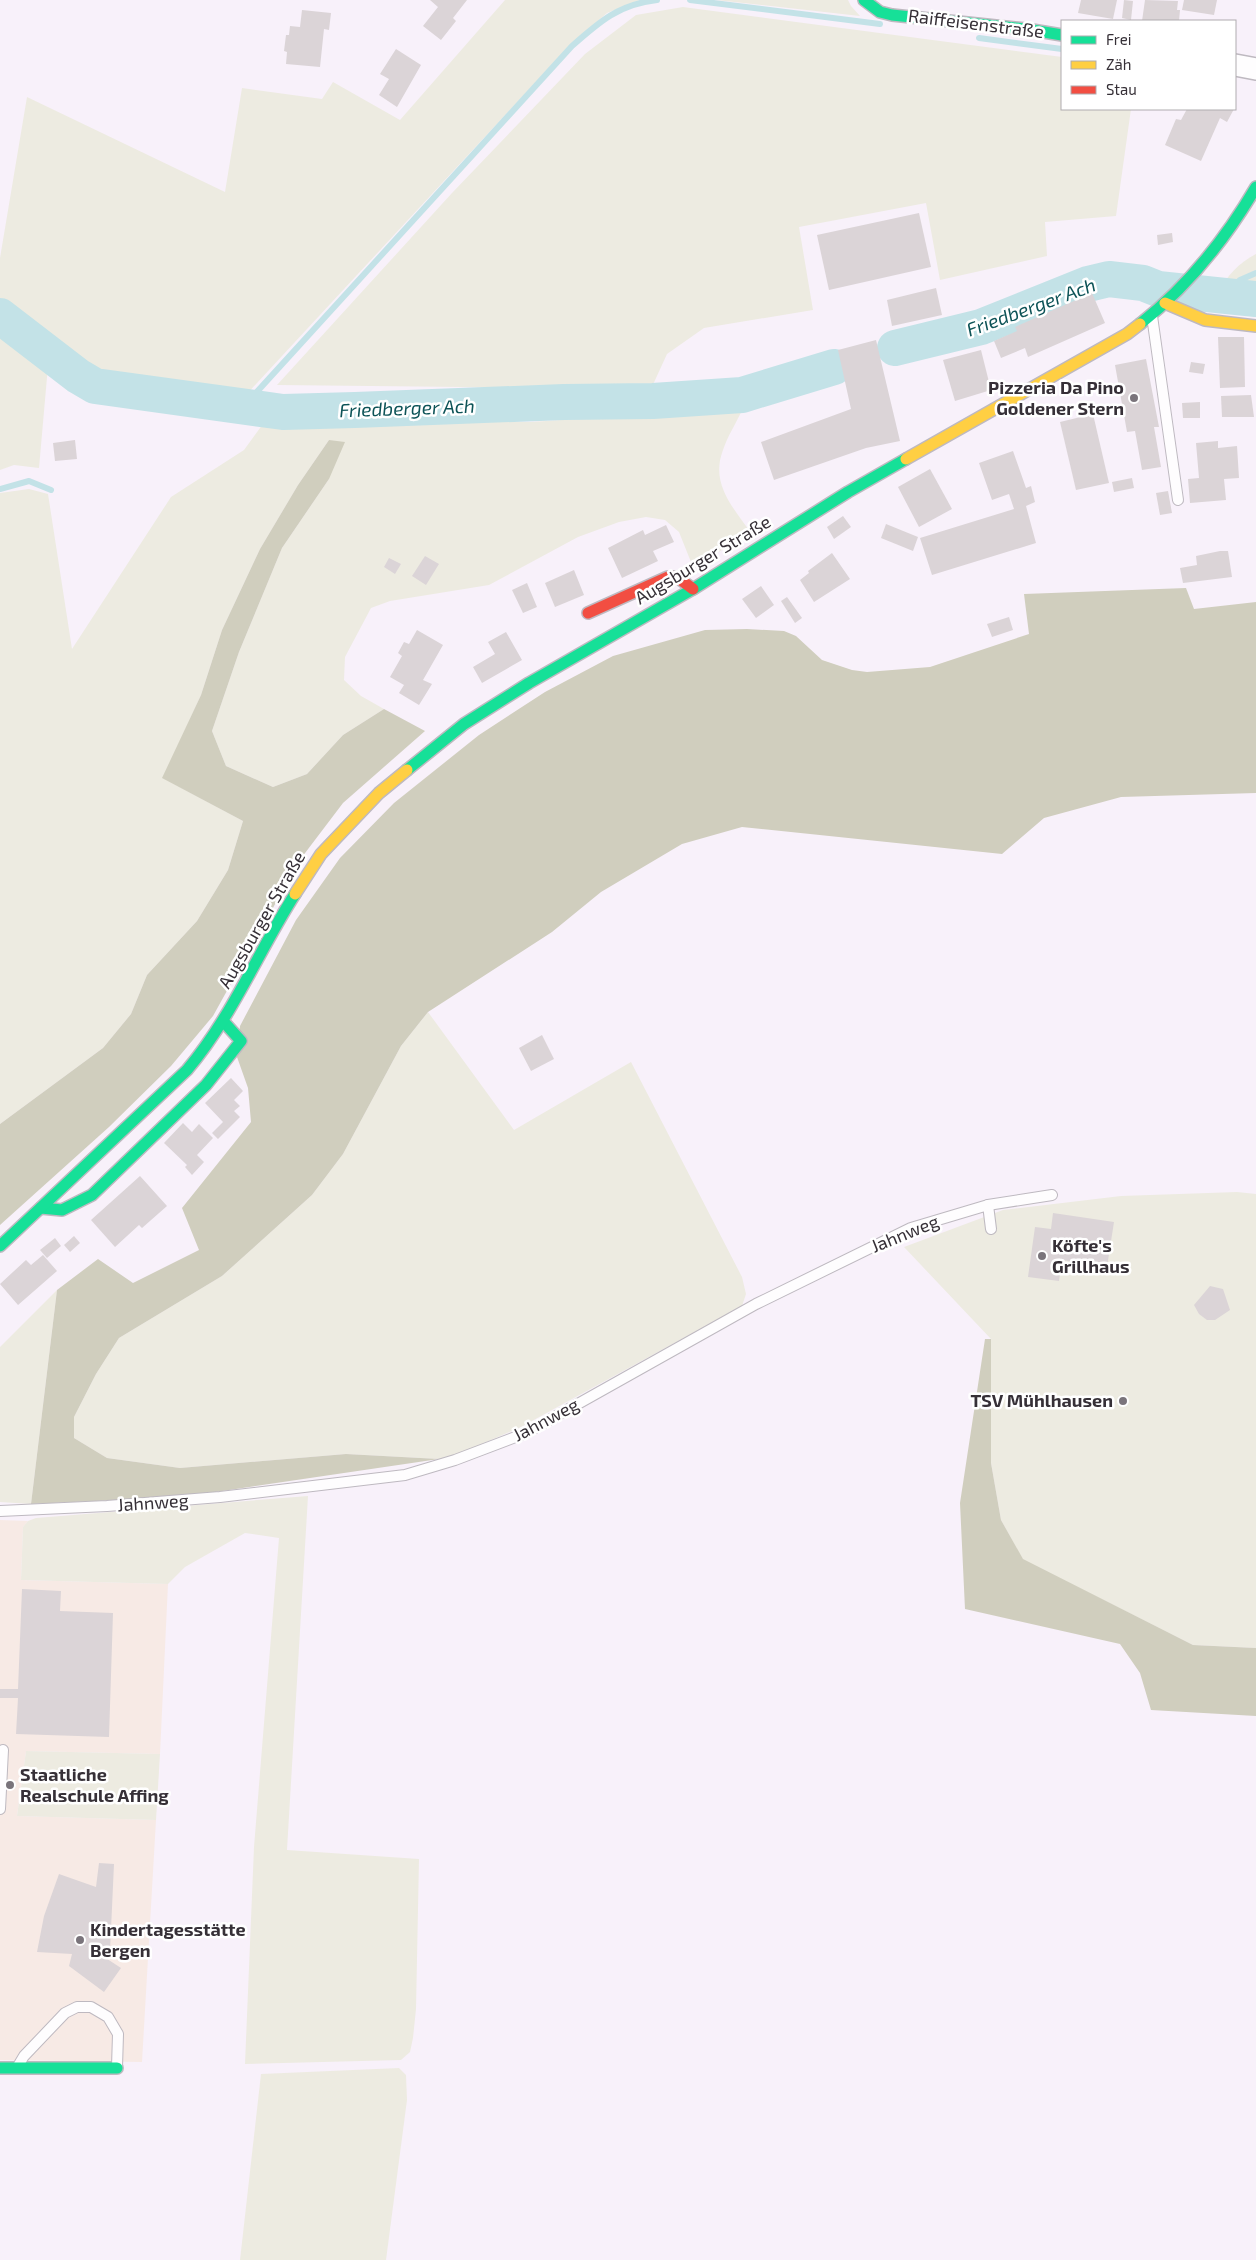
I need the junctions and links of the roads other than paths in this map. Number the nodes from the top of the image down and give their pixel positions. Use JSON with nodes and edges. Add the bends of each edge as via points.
{"nodes":[{"id":1,"x":864,"y":0,"type":"edge"},
{"id":2,"x":1061,"y":35,"type":"edge"},
{"id":3,"x":1236,"y":65,"type":"edge"},
{"id":4,"x":1256,"y":69,"type":"edge"},
{"id":5,"x":1256,"y":187,"type":"edge"},
{"id":6,"x":1169,"y":300,"type":"junction"},
{"id":7,"x":1152,"y":315,"type":"junction"},
{"id":8,"x":1256,"y":326,"type":"edge"},
{"id":9,"x":1178,"y":500,"type":"dead end"},
{"id":10,"x":693,"y":589,"type":"junction"},
{"id":11,"x":588,"y":613,"type":"dead end"},
{"id":12,"x":223,"y":1021,"type":"junction"},
{"id":13,"x":1052,"y":1195,"type":"dead end"},
{"id":14,"x":988,"y":1205,"type":"junction"},
{"id":15,"x":42,"y":1208,"type":"junction"},
{"id":16,"x":991,"y":1230,"type":"dead end"},
{"id":17,"x":0,"y":1246,"type":"edge"},
{"id":18,"x":0,"y":1511,"type":"edge"},
{"id":19,"x":3,"y":1750,"type":"dead end"},
{"id":20,"x":0,"y":1809,"type":"edge"},
{"id":21,"x":0,"y":2068,"type":"edge"},
{"id":22,"x":17,"y":2068,"type":"junction"},
{"id":23,"x":117,"y":2068,"type":"joint"}],
"edges":[{"from":1,"to":2,"type":"main road","name":"Raiffeisenstraße","via":[[880,12],[892,15]]},
{"from":3,"to":4,"type":"street"},
{"from":5,"to":6,"type":"main road","name":"Augsburger Straße","via":[[1224,240]]},
{"from":6,"to":7,"type":"main road","name":"Augsburger Straße"},
{"from":6,"to":8,"type":"main road","via":[[1204,320]]},
{"from":7,"to":9,"type":"lane"},
{"from":7,"to":10,"type":"main road","name":"Augsburger Straße","via":[[1100,350],[848,492]]},
{"from":10,"to":11,"type":"main road","via":[[677,577],[668,577]]},
{"from":10,"to":12,"type":"main road","name":"Augsburger Straße","via":[[464,724],[379,793],[321,854],[277,922]]},
{"from":12,"to":15,"type":"main road","name":"Augsburger Straße","via":[[186,1070]]},
{"from":12,"to":15,"type":"main road","via":[[240,1041],[206,1085],[92,1195],[62,1210]]},
{"from":13,"to":14,"type":"lane","name":"Jahnweg"},
{"from":14,"to":16,"type":"lane"},
{"from":14,"to":18,"type":"lane","name":"Jahnweg","via":[[902,1232],[756,1304],[526,1433],[455,1460],[405,1474],[267,1492],[107,1506]]},
{"from":15,"to":17,"type":"main road","name":"Augsburger Straße"},
{"from":19,"to":20,"type":"lane"},
{"from":21,"to":22,"type":"main road"},
{"from":22,"to":23,"type":"main road"},
{"from":22,"to":23,"type":"lane","via":[[65,2013],[77,2007],[91,2007],[108,2017],[118,2034]]}]}
